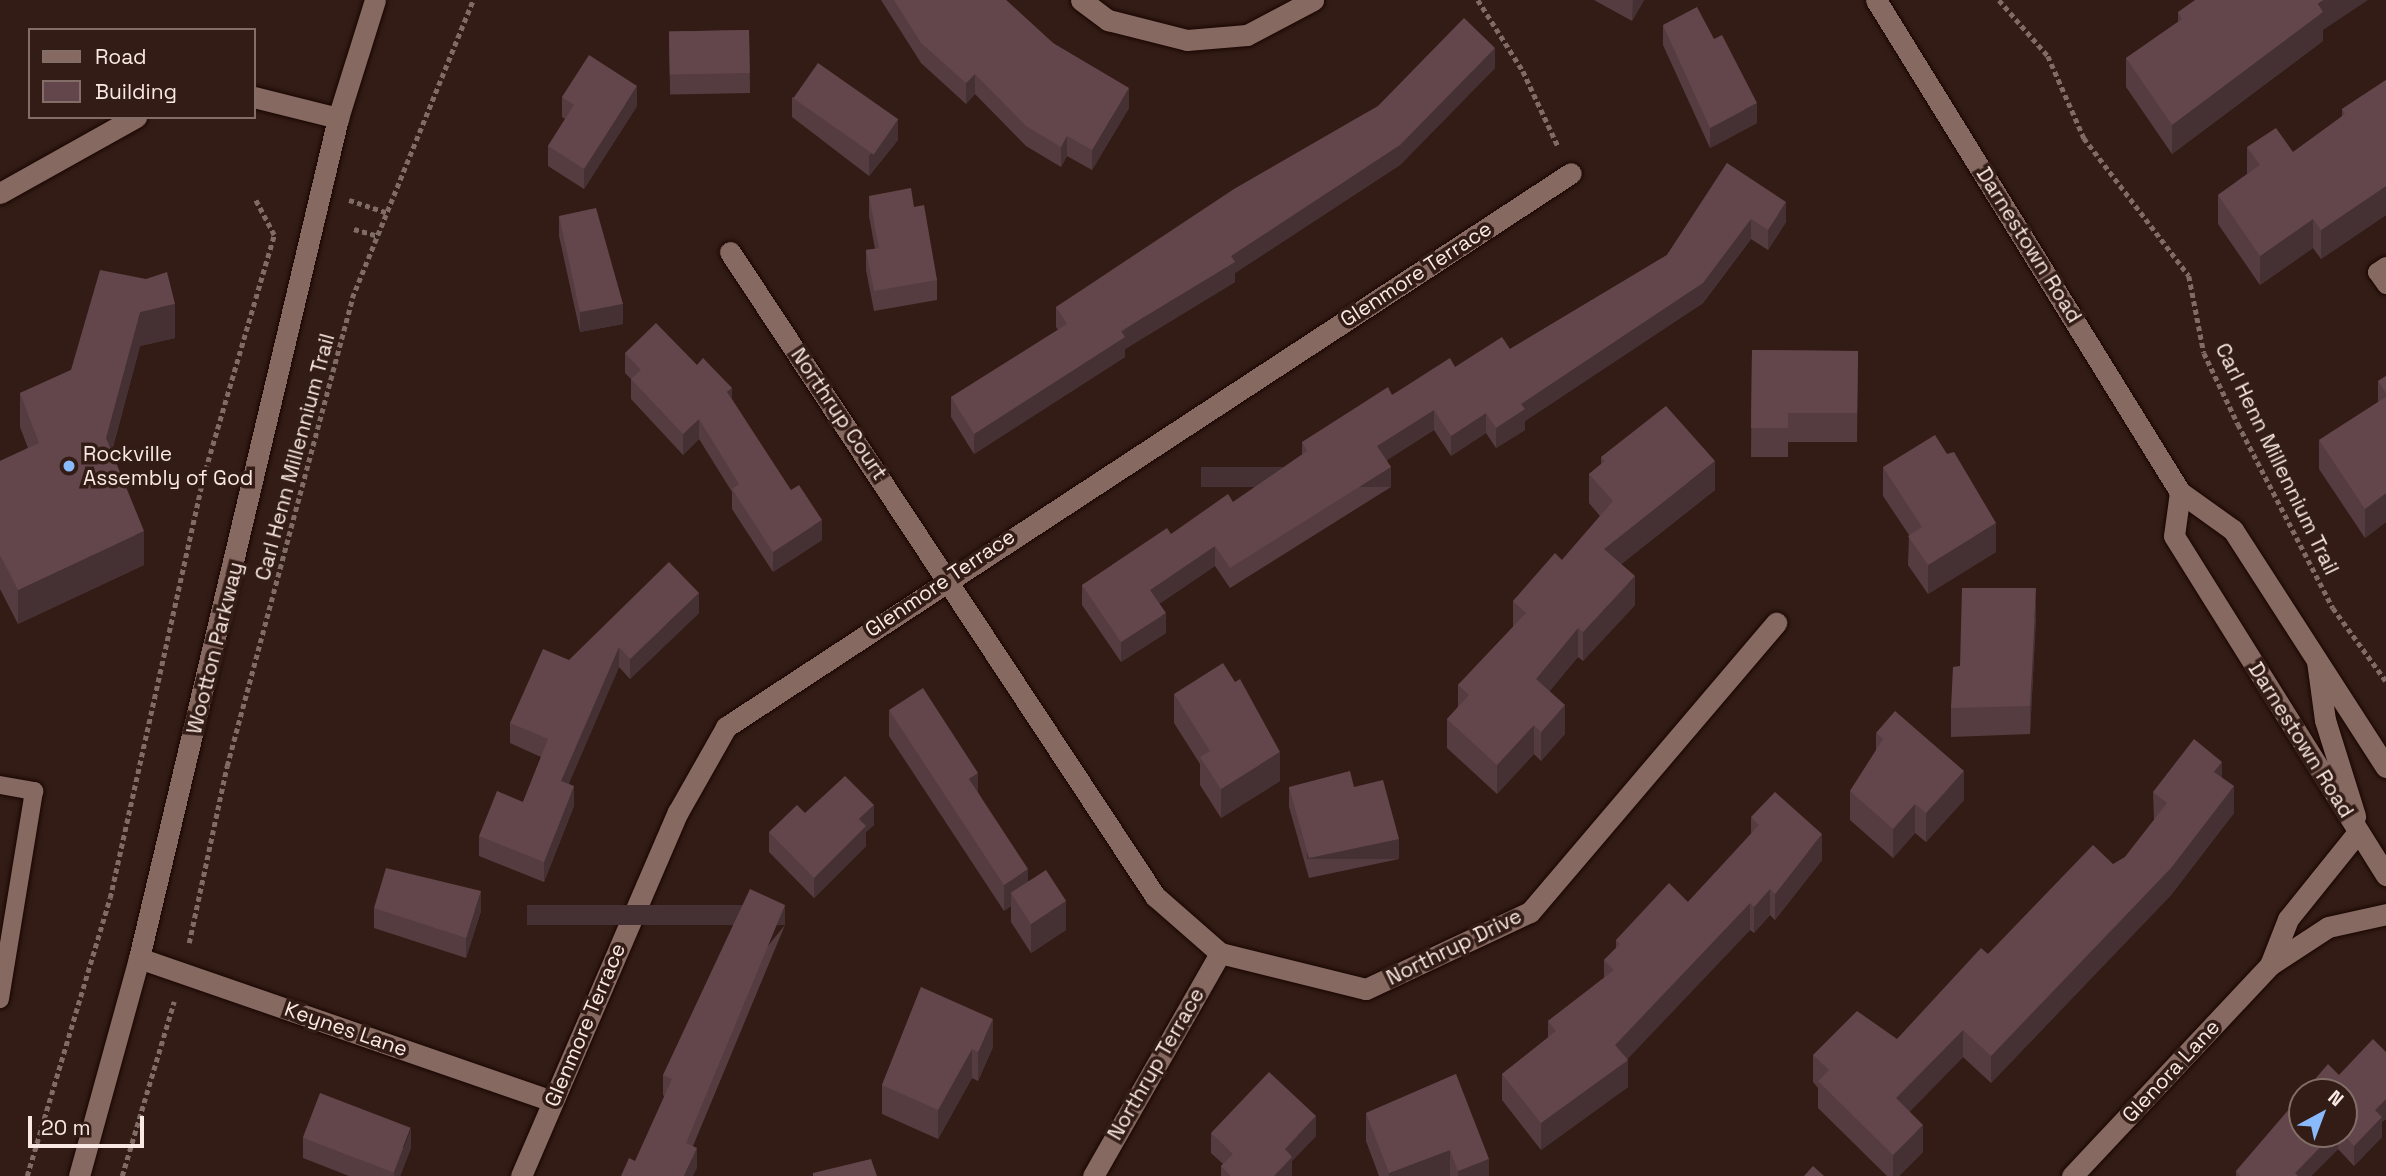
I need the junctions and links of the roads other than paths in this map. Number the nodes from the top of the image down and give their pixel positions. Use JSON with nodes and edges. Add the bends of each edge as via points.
{"nodes":[{"id":1,"x":375,"y":0,"type":"edge"},
{"id":2,"x":1081,"y":0,"type":"edge"},
{"id":3,"x":1313,"y":0,"type":"edge"},
{"id":4,"x":1876,"y":0,"type":"edge"},
{"id":5,"x":256,"y":98,"type":"edge"},
{"id":6,"x":338,"y":118,"type":"junction"},
{"id":7,"x":132,"y":119,"type":"edge"},
{"id":8,"x":1571,"y":173,"type":"road end"},
{"id":9,"x":0,"y":193,"type":"edge"},
{"id":10,"x":730,"y":252,"type":"dead end"},
{"id":11,"x":2386,"y":266,"type":"edge"},
{"id":12,"x":2386,"y":285,"type":"edge"},
{"id":13,"x":2180,"y":492,"type":"junction"},
{"id":14,"x":948,"y":577,"type":"junction"},
{"id":15,"x":1776,"y":623,"type":"dead end"},
{"id":16,"x":2316,"y":654,"type":"junction"},
{"id":17,"x":2386,"y":767,"type":"edge"},
{"id":18,"x":0,"y":785,"type":"edge"},
{"id":19,"x":2358,"y":832,"type":"junction"},
{"id":20,"x":2386,"y":875,"type":"edge"},
{"id":21,"x":0,"y":894,"type":"edge"},
{"id":22,"x":19,"y":895,"type":"junction"},
{"id":23,"x":2386,"y":914,"type":"edge"},
{"id":24,"x":1220,"y":953,"type":"junction"},
{"id":25,"x":139,"y":958,"type":"junction"},
{"id":26,"x":2270,"y":965,"type":"junction"},
{"id":27,"x":0,"y":999,"type":"edge"},
{"id":28,"x":552,"y":1101,"type":"junction"},
{"id":29,"x":79,"y":1176,"type":"edge"},
{"id":30,"x":522,"y":1176,"type":"edge"},
{"id":31,"x":1093,"y":1176,"type":"edge"},
{"id":32,"x":2073,"y":1176,"type":"edge"}],
"edges":[{"from":1,"to":6,"type":"street","name":"Wootton Parkway"},
{"from":2,"to":3,"type":"street","via":[[1108,20],[1187,40],[1247,34]]},
{"from":4,"to":13,"type":"street","name":"Darnestown Road"},
{"from":5,"to":6,"type":"street"},
{"from":6,"to":25,"type":"street","name":"Wootton Parkway"},
{"from":7,"to":9,"type":"street"},
{"from":8,"to":14,"type":"street","name":"Glenmore Terrace"},
{"from":10,"to":14,"type":"street","name":"Northrup Court"},
{"from":11,"to":12,"type":"lane","via":[[2377,272]]},
{"from":13,"to":16,"type":"street","name":"Darnestown Road","via":[[2233,530]]},
{"from":13,"to":19,"type":"street","name":"Darnestown Road","via":[[2174,536]]},
{"from":14,"to":24,"type":"street","name":"Northrup Drive","via":[[1155,896]]},
{"from":14,"to":28,"type":"street","name":"Glenmore Terrace","via":[[726,727],[678,811]]},
{"from":15,"to":24,"type":"street","name":"Northrup Drive","via":[[1530,912],[1366,989]]},
{"from":16,"to":17,"type":"street","name":"Darnestown Road"},
{"from":16,"to":19,"type":"street","via":[[2325,720],[2343,763]]},
{"from":18,"to":22,"type":"lane","via":[[34,791]]},
{"from":19,"to":20,"type":"street","name":"Darnestown Road"},
{"from":19,"to":26,"type":"street","name":"Glenora Lane","via":[[2288,919]]},
{"from":21,"to":22,"type":"lane"},
{"from":22,"to":27,"type":"lane"},
{"from":23,"to":26,"type":"street","name":"Glenora Lane","via":[[2328,927]]},
{"from":24,"to":31,"type":"street","name":"Northrup Terrace"},
{"from":25,"to":28,"type":"street","name":"Keynes Lane"},
{"from":25,"to":29,"type":"street","name":"Wootton Parkway"},
{"from":26,"to":32,"type":"street","name":"Glenora Lane"},
{"from":28,"to":30,"type":"street","name":"Glenmore Terrace"}]}
